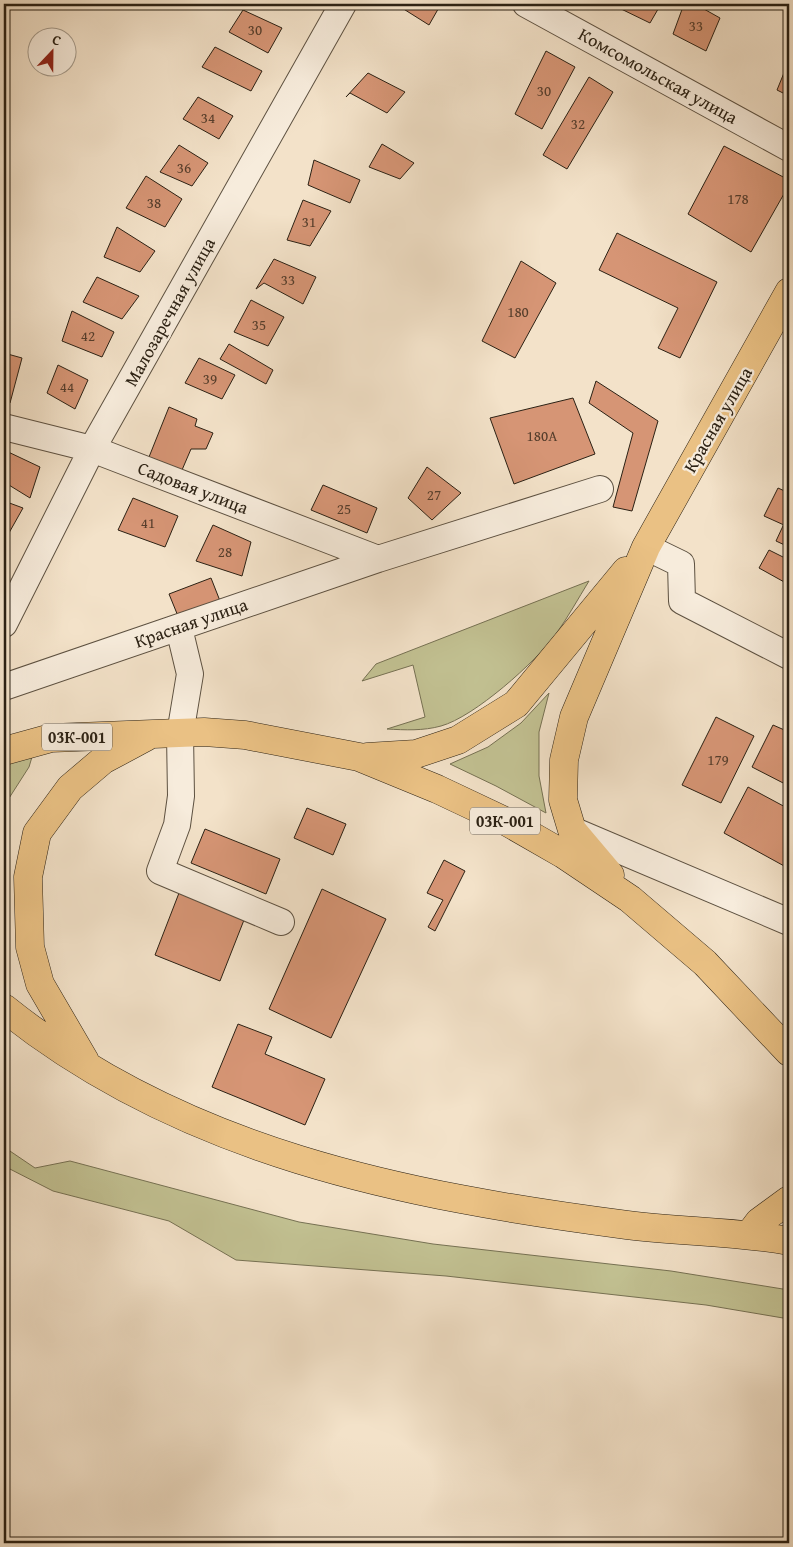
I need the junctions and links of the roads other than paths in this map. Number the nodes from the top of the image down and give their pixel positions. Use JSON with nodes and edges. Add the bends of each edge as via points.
{"nodes":[{"id":1,"x":343,"y":4,"type":"edge"},
{"id":2,"x":526,"y":4,"type":"edge"},
{"id":3,"x":789,"y":148,"type":"edge"},
{"id":4,"x":789,"y":292,"type":"edge"},
{"id":5,"x":4,"y":427,"type":"edge"},
{"id":6,"x":92,"y":449,"type":"junction"},
{"id":7,"x":600,"y":489,"type":"dead end"},
{"id":8,"x":646,"y":547,"type":"junction"},
{"id":9,"x":378,"y":559,"type":"junction"},
{"id":10,"x":4,"y":624,"type":"edge"},
{"id":11,"x":179,"y":628,"type":"junction"},
{"id":12,"x":789,"y":656,"type":"edge"},
{"id":13,"x":4,"y":687,"type":"edge"},
{"id":14,"x":151,"y":734,"type":"junction"},
{"id":15,"x":180,"y":734,"type":"junction"},
{"id":16,"x":4,"y":751,"type":"edge"},
{"id":17,"x":359,"y":757,"type":"junction"},
{"id":18,"x":572,"y":830,"type":"junction"},
{"id":19,"x":630,"y":899,"type":"junction"},
{"id":20,"x":281,"y":922,"type":"dead end"},
{"id":21,"x":789,"y":922,"type":"edge"},
{"id":22,"x":4,"y":1008,"type":"edge"},
{"id":23,"x":789,"y":1052,"type":"edge"},
{"id":24,"x":89,"y":1068,"type":"junction"},
{"id":25,"x":789,"y":1200,"type":"edge"},
{"id":26,"x":750,"y":1234,"type":"junction"},
{"id":27,"x":789,"y":1241,"type":"edge"}],
"edges":[{"from":1,"to":6,"type":"street","name":"Малозаречная улица"},
{"from":2,"to":3,"type":"street","name":"Комсомольская улица"},
{"from":4,"to":8,"type":"main road","name":"Красная улица"},
{"from":5,"to":6,"type":"street","name":"Садовая улица"},
{"from":6,"to":9,"type":"street","name":"Садовая улица"},
{"from":6,"to":10,"type":"street","name":"Малозаречная улица"},
{"from":7,"to":9,"type":"street","name":"Красная улица"},
{"from":8,"to":12,"type":"street","via":[[681,564],[682,601]]},
{"from":8,"to":17,"type":"main road","via":[[516,704],[458,740],[416,754]]},
{"from":8,"to":18,"type":"main road","via":[[574,717],[564,760],[563,792]]},
{"from":9,"to":11,"type":"street","name":"Красная улица"},
{"from":11,"to":13,"type":"street","name":"Красная улица"},
{"from":11,"to":15,"type":"street","via":[[190,674]]},
{"from":14,"to":15,"type":"main road","number":"03К-001"},
{"from":14,"to":16,"type":"main road","number":"03К-001","via":[[51,738]]},
{"from":14,"to":24,"type":"main road","via":[[102,760],[70,788],[37,833],[28,877],[30,947],[40,984]]},
{"from":15,"to":17,"type":"main road","number":"03К-001","via":[[245,735]]},
{"from":15,"to":20,"type":"street","via":[[181,796],[177,825],[160,871]]},
{"from":17,"to":19,"type":"main road","number":"03К-001","via":[[509,823]]},
{"from":18,"to":19,"type":"main road"},
{"from":18,"to":21,"type":"street"},
{"from":19,"to":23,"type":"main road","number":"03К-001","via":[[705,963]]},
{"from":22,"to":24,"type":"main road"},
{"from":24,"to":26,"type":"main road","via":[[214,1131],[286,1157],[379,1183],[629,1225]]},
{"from":25,"to":26,"type":"main road","via":[[759,1222]]},
{"from":26,"to":27,"type":"main road"}]}
